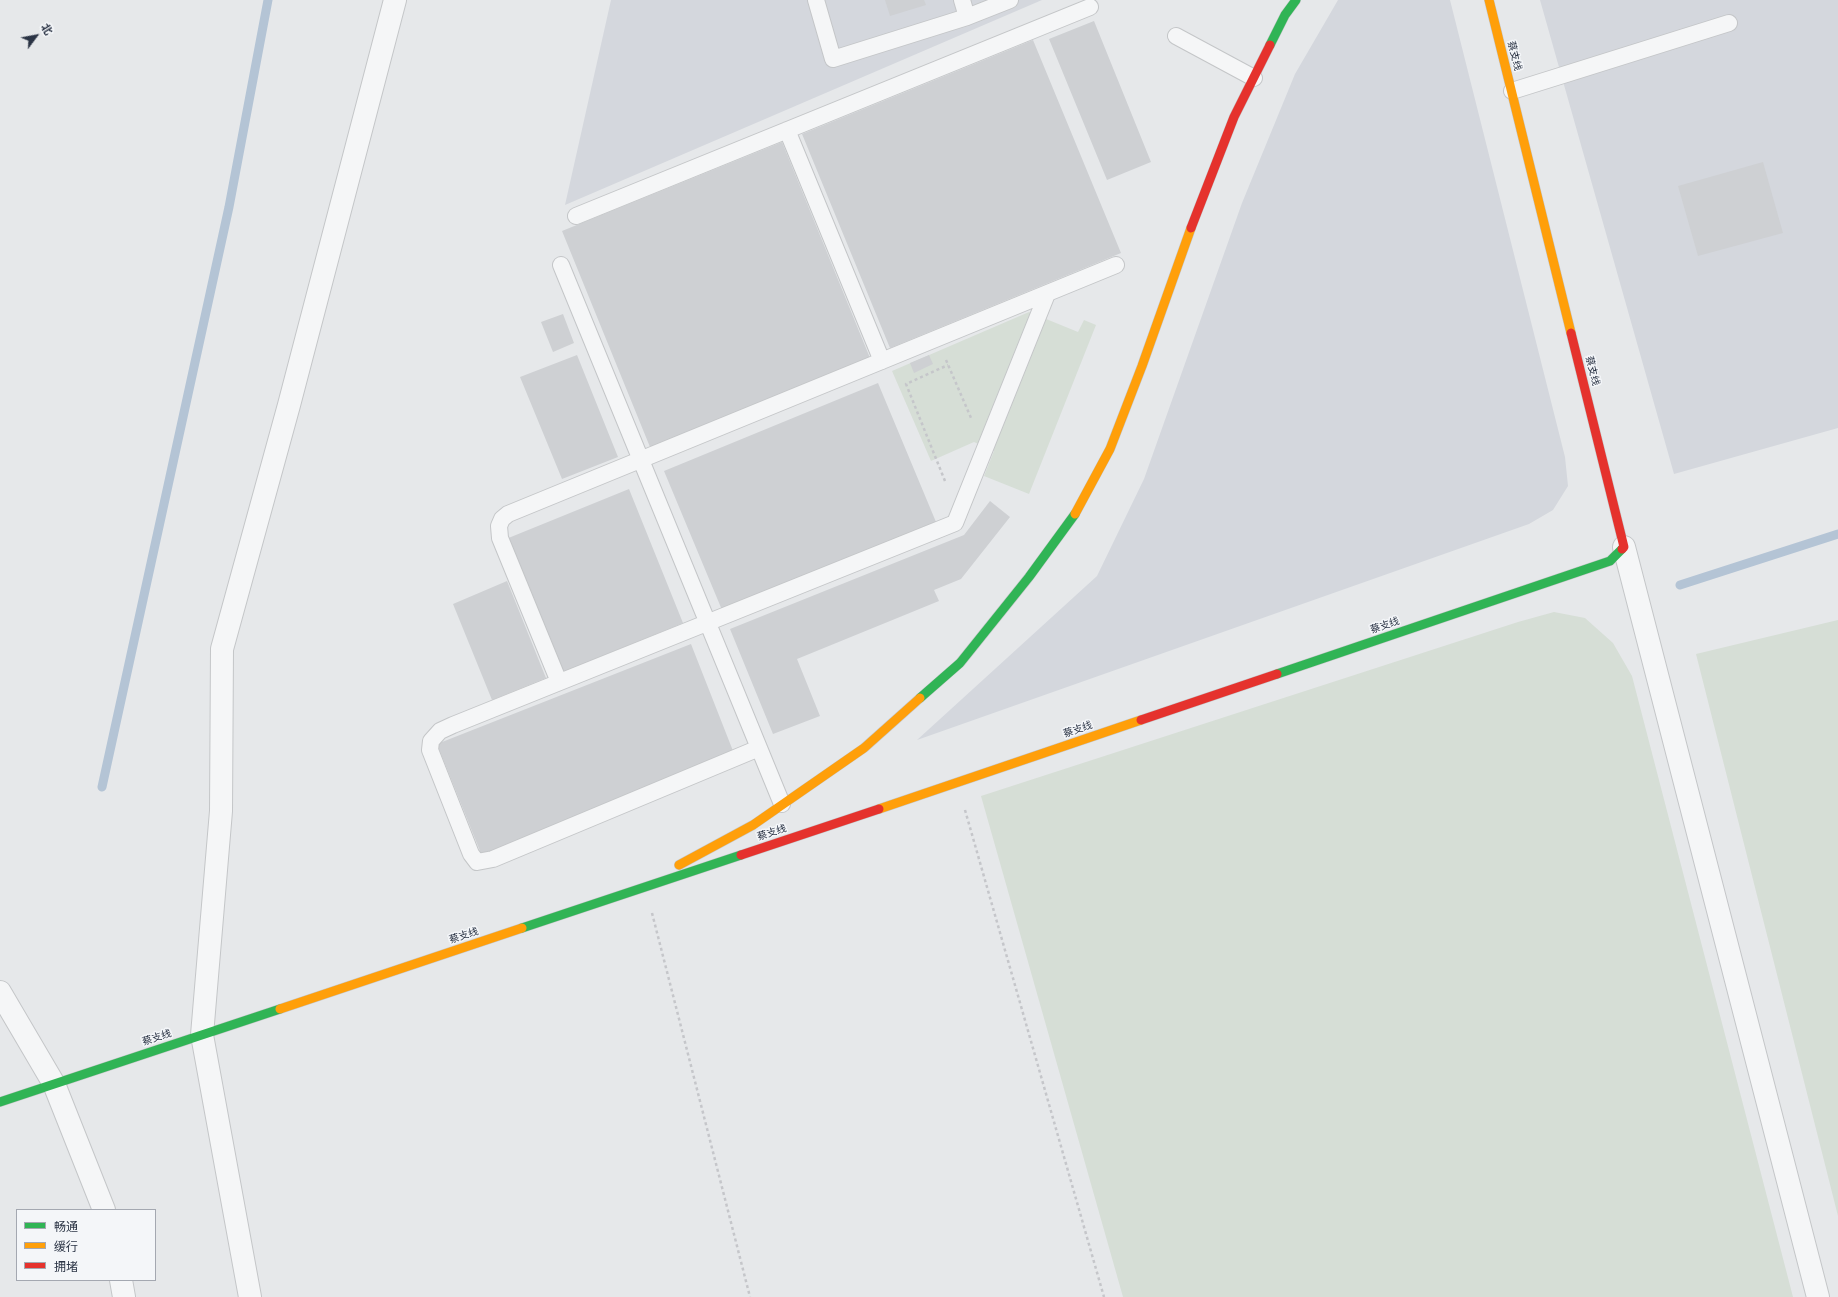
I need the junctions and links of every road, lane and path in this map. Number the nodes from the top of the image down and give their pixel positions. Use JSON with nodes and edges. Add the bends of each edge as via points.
{"nodes":[{"id":1,"x":395,"y":0,"type":"edge"},
{"id":2,"x":816,"y":0,"type":"edge"},
{"id":3,"x":962,"y":0,"type":"edge"},
{"id":4,"x":1010,"y":0,"type":"edge"},
{"id":5,"x":1296,"y":0,"type":"edge"},
{"id":6,"x":1489,"y":0,"type":"edge"},
{"id":7,"x":1090,"y":7,"type":"dead end"},
{"id":8,"x":967,"y":17,"type":"junction"},
{"id":9,"x":1729,"y":22,"type":"dead end"},
{"id":10,"x":1176,"y":36,"type":"dead end"},
{"id":11,"x":1254,"y":78,"type":"junction"},
{"id":12,"x":1512,"y":91,"type":"junction"},
{"id":13,"x":787,"y":130,"type":"junction"},
{"id":14,"x":576,"y":216,"type":"dead end"},
{"id":15,"x":561,"y":265,"type":"dead end"},
{"id":16,"x":1116,"y":265,"type":"dead end"},
{"id":17,"x":1047,"y":294,"type":"junction"},
{"id":18,"x":937,"y":339,"type":"junction"},
{"id":19,"x":882,"y":361,"type":"junction"},
{"id":20,"x":948,"y":365,"type":"junction"},
{"id":21,"x":984,"y":449,"type":"junction"},
{"id":22,"x":641,"y":460,"type":"junction"},
{"id":23,"x":959,"y":513,"type":"junction"},
{"id":24,"x":1624,"y":547,"type":"junction"},
{"id":25,"x":708,"y":622,"type":"junction"},
{"id":26,"x":559,"y":682,"type":"junction"},
{"id":27,"x":759,"y":748,"type":"junction"},
{"id":28,"x":958,"y":782,"type":"junction"},
{"id":29,"x":782,"y":804,"type":"junction"},
{"id":30,"x":646,"y":887,"type":"junction"},
{"id":31,"x":626,"y":893,"type":"junction"},
{"id":32,"x":0,"y":992,"type":"edge"},
{"id":33,"x":202,"y":1035,"type":"junction"},
{"id":34,"x":54,"y":1084,"type":"junction"},
{"id":35,"x":0,"y":1102,"type":"edge"},
{"id":36,"x":104,"y":1209,"type":"edge"},
{"id":37,"x":121,"y":1281,"type":"edge"},
{"id":38,"x":124,"y":1297,"type":"edge"},
{"id":39,"x":250,"y":1297,"type":"edge"},
{"id":40,"x":750,"y":1297,"type":"edge"},
{"id":41,"x":1104,"y":1297,"type":"edge"},
{"id":42,"x":1818,"y":1297,"type":"edge"}],
"edges":[{"from":1,"to":33,"type":"street","via":[[222,649],[221,811]]},
{"from":2,"to":8,"type":"lane","via":[[833,60]]},
{"from":3,"to":8,"type":"lane"},
{"from":4,"to":8,"type":"lane"},
{"from":5,"to":11,"type":"street","via":[[1285,15]]},
{"from":6,"to":12,"type":"street","name":"蔡支线"},
{"from":7,"to":13,"type":"lane"},
{"from":9,"to":12,"type":"lane"},
{"from":10,"to":11,"type":"lane"},
{"from":11,"to":29,"type":"street","via":[[1234,117],[1193,222],[1110,449],[1080,508],[960,663],[864,748]]},
{"from":12,"to":24,"type":"street","name":"蔡支线"},
{"from":13,"to":14,"type":"lane"},
{"from":13,"to":19,"type":"lane"},
{"from":15,"to":22,"type":"lane"},
{"from":16,"to":17,"type":"lane"},
{"from":17,"to":18,"type":"lane"},
{"from":17,"to":21,"type":"lane"},
{"from":18,"to":19,"type":"lane"},
{"from":18,"to":20,"type":"path"},
{"from":19,"to":22,"type":"lane"},
{"from":20,"to":21,"type":"path"},
{"from":20,"to":23,"type":"path","via":[[906,384]]},
{"from":21,"to":23,"type":"lane"},
{"from":22,"to":25,"type":"lane"},
{"from":22,"to":26,"type":"lane","via":[[508,514],[499,526],[500,538]]},
{"from":23,"to":25,"type":"lane","via":[[955,523]]},
{"from":24,"to":28,"type":"street","name":"蔡支线","via":[[1610,561]]},
{"from":24,"to":42,"type":"street"},
{"from":25,"to":26,"type":"lane"},
{"from":25,"to":27,"type":"lane"},
{"from":26,"to":27,"type":"lane","via":[[452,725],[440,731],[431,740],[430,750],[471,854],[477,862],[493,859]]},
{"from":27,"to":29,"type":"lane"},
{"from":28,"to":30,"type":"street","name":"蔡支线"},
{"from":28,"to":41,"type":"path"},
{"from":29,"to":31,"type":"street","via":[[753,825]]},
{"from":30,"to":31,"type":"street","name":"蔡支线"},
{"from":30,"to":40,"type":"path"},
{"from":31,"to":33,"type":"street","name":"蔡支线"},
{"from":32,"to":34,"type":"street"},
{"from":33,"to":34,"type":"street","name":"蔡支线"},
{"from":33,"to":39,"type":"street"},
{"from":34,"to":35,"type":"street","name":"蔡支线"},
{"from":34,"to":36,"type":"street"},
{"from":37,"to":38,"type":"street"}]}
